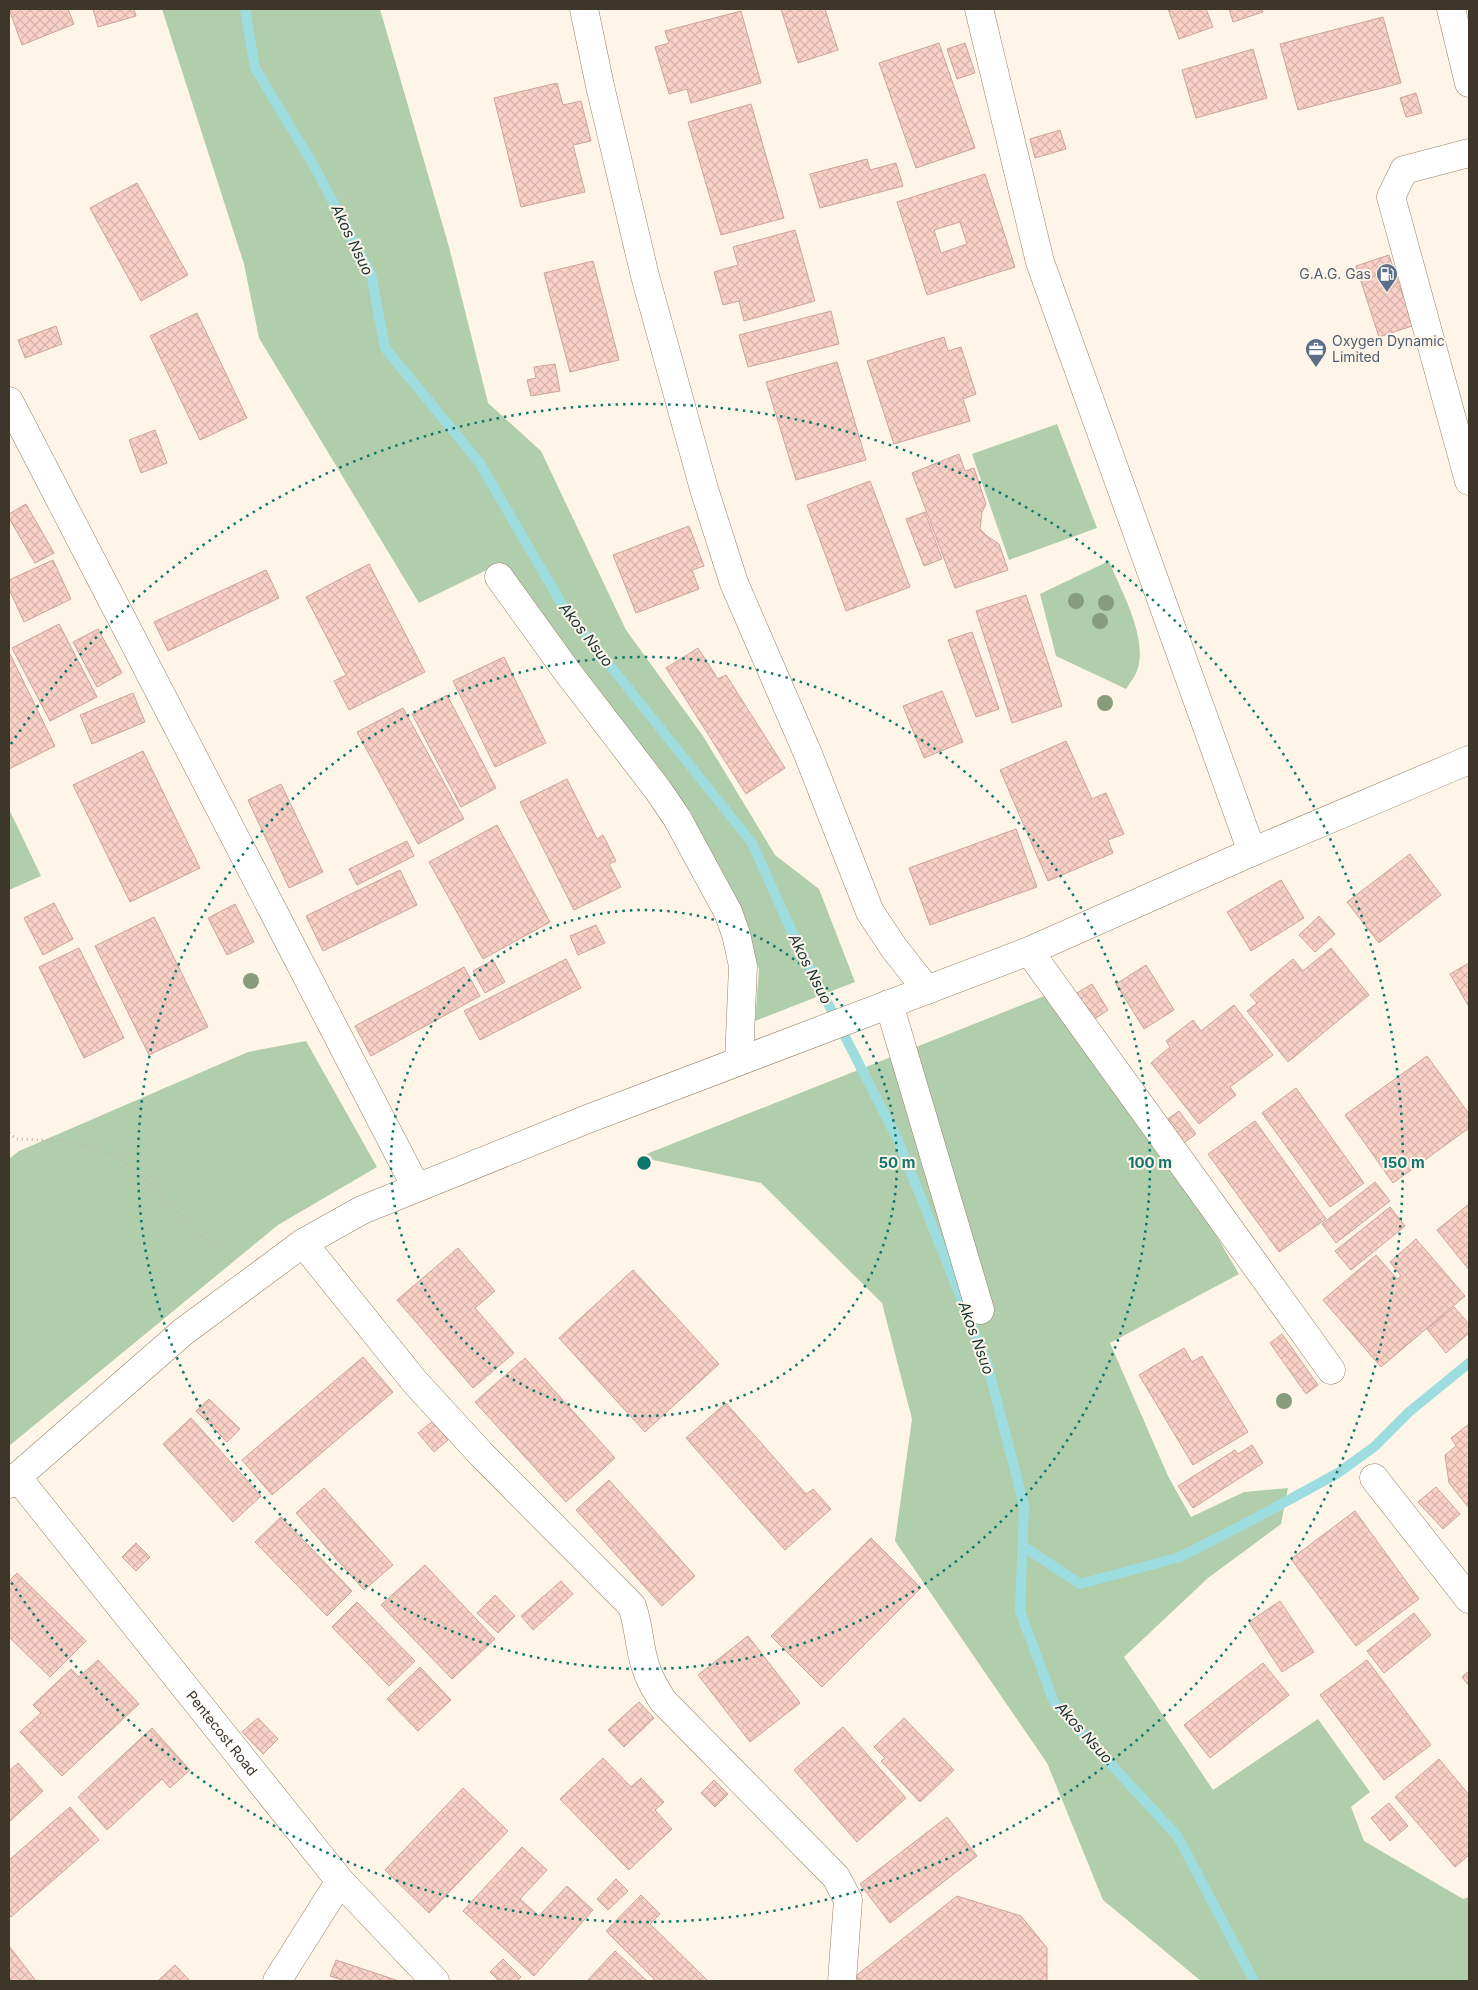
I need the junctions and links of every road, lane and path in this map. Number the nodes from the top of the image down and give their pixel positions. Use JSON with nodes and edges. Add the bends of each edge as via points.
{"nodes":[{"id":1,"x":584,"y":9,"type":"edge"},
{"id":2,"x":979,"y":9,"type":"edge"},
{"id":3,"x":1451,"y":9,"type":"edge"},
{"id":4,"x":1469,"y":83,"type":"edge"},
{"id":5,"x":1469,"y":153,"type":"edge"},
{"id":6,"x":9,"y":401,"type":"edge"},
{"id":7,"x":1469,"y":480,"type":"edge"},
{"id":8,"x":499,"y":577,"type":"dead end"},
{"id":9,"x":1469,"y":760,"type":"edge"},
{"id":10,"x":1252,"y":852,"type":"junction"},
{"id":11,"x":1029,"y":952,"type":"junction"},
{"id":12,"x":928,"y":990,"type":"junction"},
{"id":13,"x":880,"y":1007,"type":"junction"},
{"id":14,"x":739,"y":1061,"type":"junction"},
{"id":15,"x":9,"y":1133,"type":"edge"},
{"id":16,"x":416,"y":1187,"type":"junction"},
{"id":17,"x":303,"y":1243,"type":"junction"},
{"id":18,"x":253,"y":1280,"type":"junction"},
{"id":19,"x":980,"y":1310,"type":"dead end"},
{"id":20,"x":1331,"y":1370,"type":"dead end"},
{"id":21,"x":1374,"y":1478,"type":"dead end"},
{"id":22,"x":13,"y":1481,"type":"edge"},
{"id":23,"x":1469,"y":1599,"type":"edge"},
{"id":24,"x":340,"y":1881,"type":"junction"},
{"id":25,"x":277,"y":1981,"type":"edge"},
{"id":26,"x":435,"y":1981,"type":"edge"},
{"id":27,"x":842,"y":1981,"type":"edge"}],
"edges":[{"from":1,"to":12,"type":"street","via":[[645,276],[704,489],[734,583],[808,754],[870,912]]},
{"from":2,"to":10,"type":"street","via":[[1040,262]]},
{"from":3,"to":4,"type":"street"},
{"from":5,"to":7,"type":"street","via":[[1404,170],[1391,197]]},
{"from":6,"to":16,"type":"street"},
{"from":8,"to":14,"type":"street","via":[[672,811],[728,912],[743,966]]},
{"from":9,"to":10,"type":"street"},
{"from":10,"to":11,"type":"street"},
{"from":11,"to":12,"type":"street"},
{"from":11,"to":20,"type":"street"},
{"from":12,"to":13,"type":"street"},
{"from":13,"to":14,"type":"street"},
{"from":13,"to":19,"type":"street"},
{"from":14,"to":16,"type":"street"},
{"from":15,"to":18,"type":"path","via":[[16,1140],[74,1141],[120,1158],[154,1187],[192,1228]]},
{"from":16,"to":17,"type":"street","via":[[362,1210]]},
{"from":17,"to":18,"type":"street"},
{"from":17,"to":27,"type":"street","via":[[415,1382],[482,1455],[632,1606],[645,1664],[663,1701],[836,1877],[848,1900]]},
{"from":18,"to":22,"type":"street","via":[[183,1332]]},
{"from":21,"to":23,"type":"street"},
{"from":22,"to":24,"type":"street","name":"Pentecost Road"},
{"from":24,"to":25,"type":"street"},
{"from":24,"to":26,"type":"street","name":"Pentecost Road"}]}
